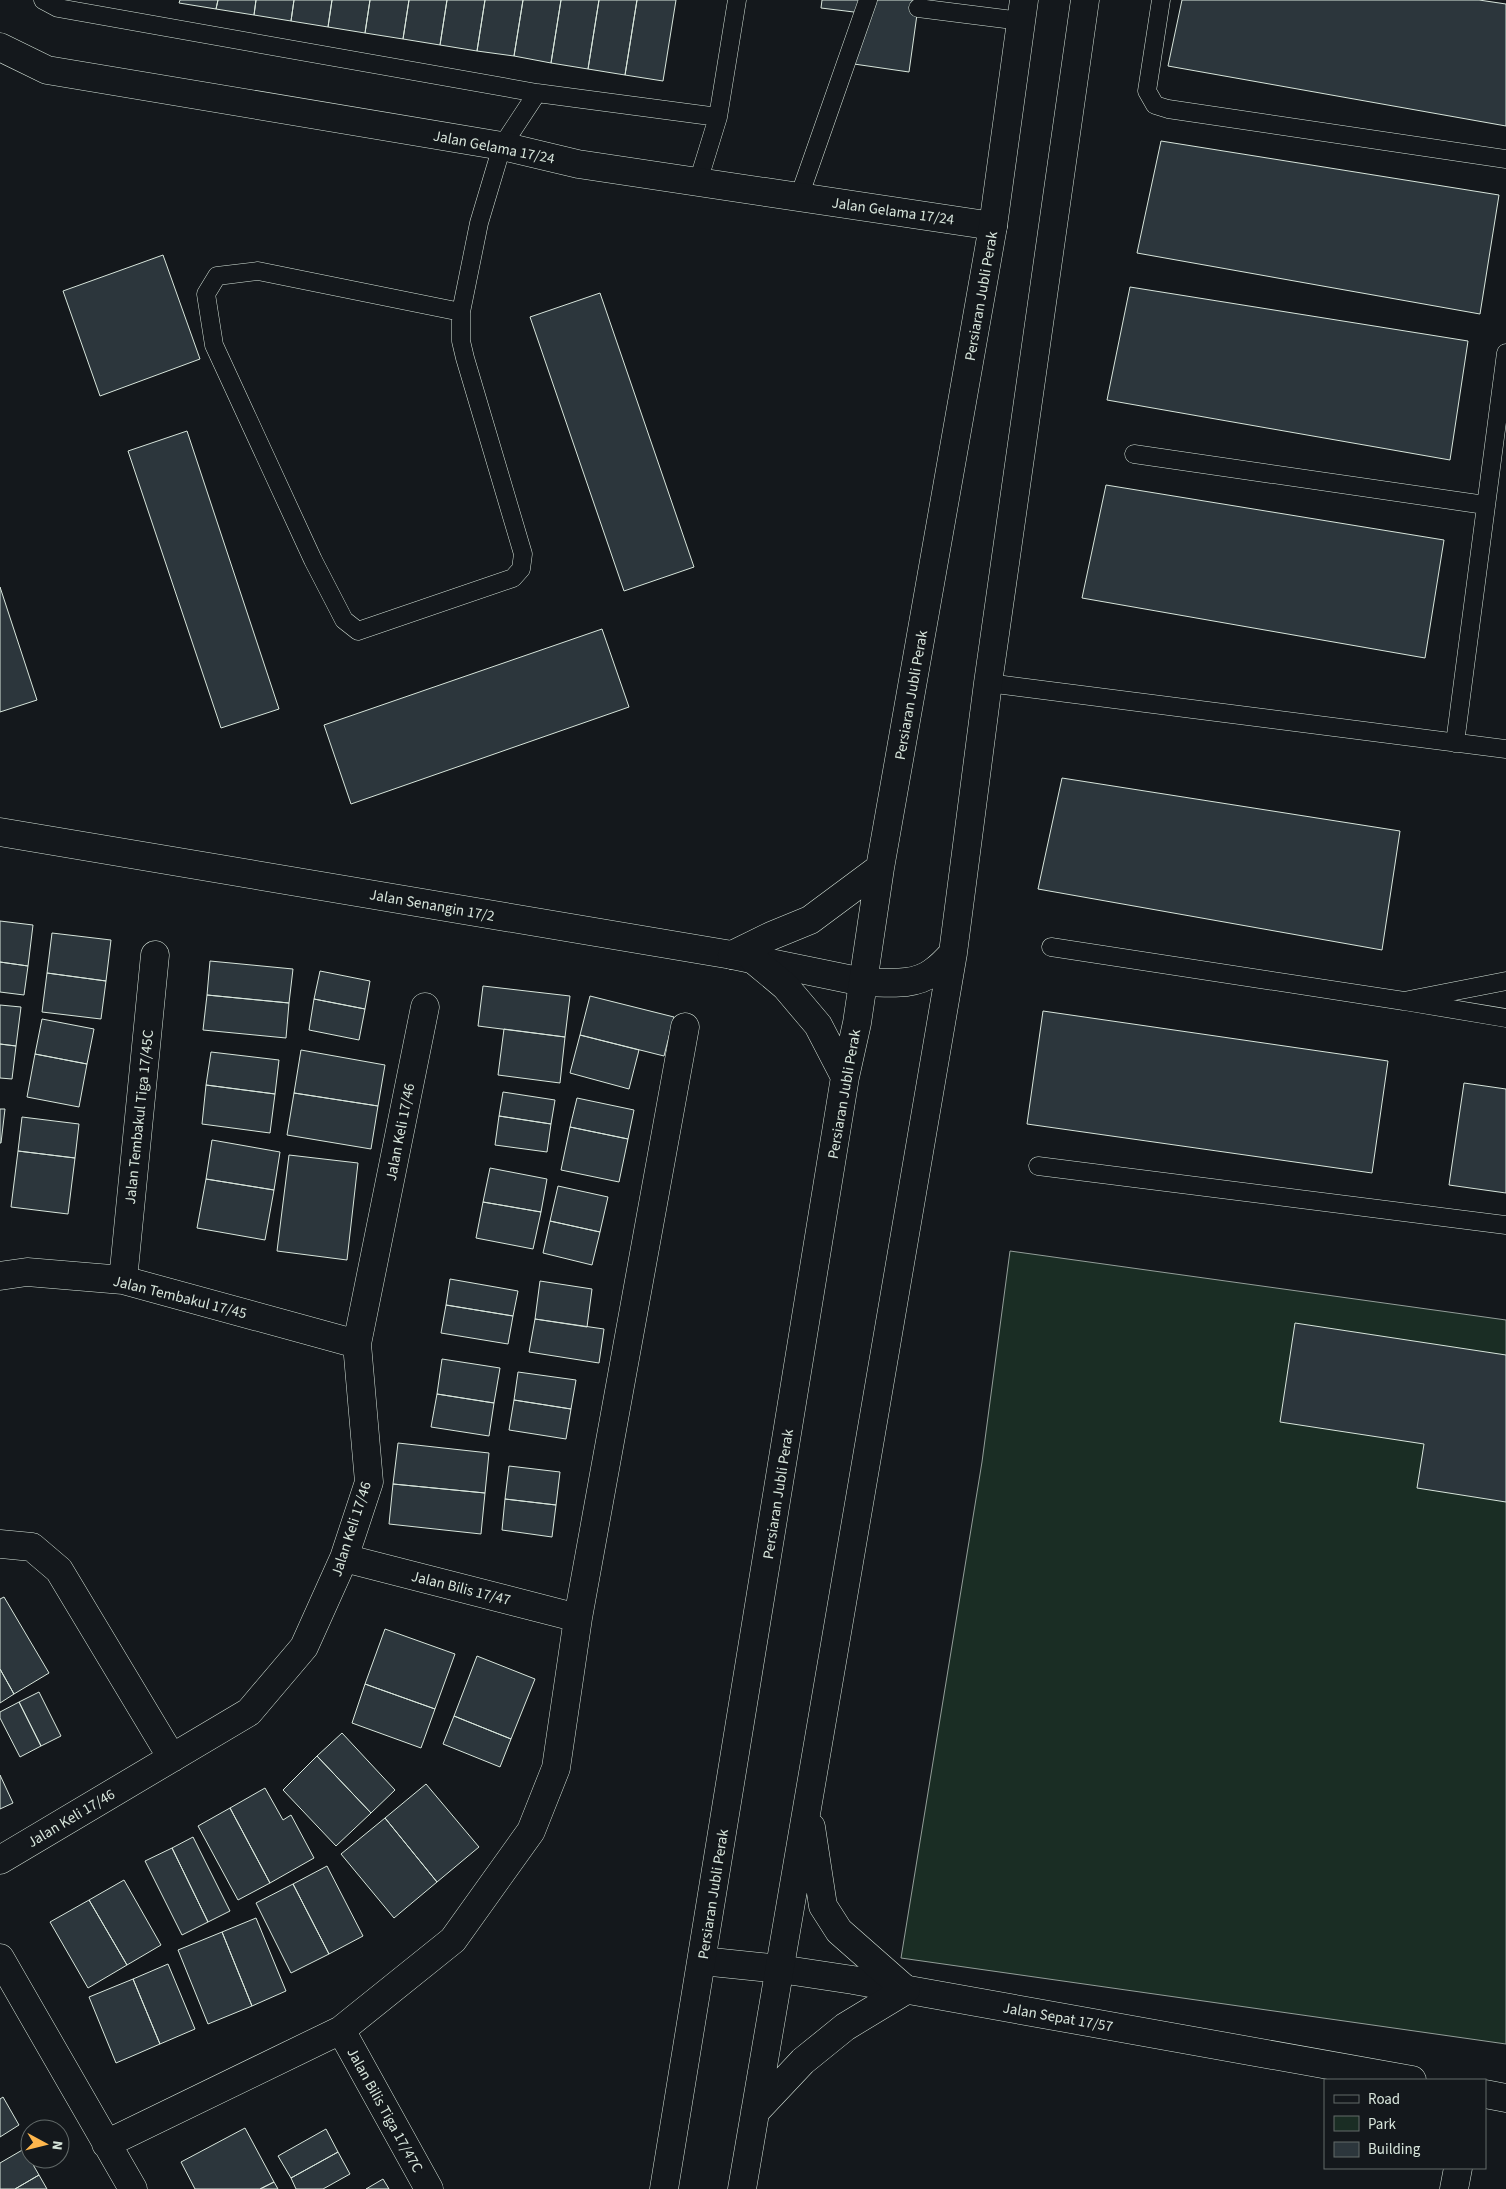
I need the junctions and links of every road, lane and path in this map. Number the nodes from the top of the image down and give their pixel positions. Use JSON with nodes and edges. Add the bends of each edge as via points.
{"nodes":[{"id":1,"x":43,"y":0,"type":"edge"},
{"id":2,"x":737,"y":0,"type":"edge"},
{"id":3,"x":868,"y":0,"type":"edge"},
{"id":4,"x":1085,"y":0,"type":"edge"},
{"id":5,"x":1160,"y":0,"type":"edge"},
{"id":6,"x":918,"y":8,"type":"dead end"},
{"id":7,"x":1023,"y":10,"type":"edge"},
{"id":8,"x":0,"y":47,"type":"edge"},
{"id":9,"x":537,"y":93,"type":"junction"},
{"id":10,"x":718,"y":117,"type":"junction"},
{"id":11,"x":502,"y":146,"type":"junction"},
{"id":12,"x":1506,"y":159,"type":"edge"},
{"id":13,"x":698,"y":182,"type":"junction"},
{"id":14,"x":799,"y":197,"type":"junction"},
{"id":15,"x":993,"y":226,"type":"junction"},
{"id":16,"x":461,"y":312,"type":"junction"},
{"id":17,"x":1506,"y":353,"type":"edge"},
{"id":18,"x":1501,"y":438,"type":"edge"},
{"id":19,"x":1134,"y":454,"type":"dead end"},
{"id":20,"x":1485,"y":505,"type":"junction"},
{"id":21,"x":988,"y":683,"type":"junction"},
{"id":22,"x":1455,"y":743,"type":"junction"},
{"id":23,"x":1506,"y":749,"type":"edge"},
{"id":24,"x":0,"y":832,"type":"edge"},
{"id":25,"x":880,"y":868,"type":"junction"},
{"id":26,"x":1051,"y":947,"type":"dead end"},
{"id":27,"x":953,"y":953,"type":"junction"},
{"id":28,"x":155,"y":954,"type":"dead end"},
{"id":29,"x":743,"y":958,"type":"junction"},
{"id":30,"x":1506,"y":981,"type":"edge"},
{"id":31,"x":863,"y":982,"type":"junction"},
{"id":32,"x":1404,"y":1001,"type":"junction"},
{"id":33,"x":425,"y":1007,"type":"dead end"},
{"id":34,"x":1506,"y":1018,"type":"edge"},
{"id":35,"x":685,"y":1027,"type":"dead end"},
{"id":36,"x":845,"y":1077,"type":"junction"},
{"id":37,"x":1038,"y":1166,"type":"dead end"},
{"id":38,"x":1506,"y":1224,"type":"edge"},
{"id":39,"x":0,"y":1276,"type":"edge"},
{"id":40,"x":123,"y":1280,"type":"junction"},
{"id":41,"x":357,"y":1344,"type":"junction"},
{"id":42,"x":0,"y":1544,"type":"edge"},
{"id":43,"x":344,"y":1558,"type":"junction"},
{"id":44,"x":578,"y":1618,"type":"junction"},
{"id":45,"x":172,"y":1758,"type":"junction"},
{"id":46,"x":808,"y":1800,"type":"junction"},
{"id":47,"x":0,"y":1860,"type":"edge"},
{"id":48,"x":0,"y":1958,"type":"edge"},
{"id":49,"x":702,"y":1961,"type":"junction"},
{"id":50,"x":780,"y":1969,"type":"junction"},
{"id":51,"x":906,"y":1990,"type":"junction"},
{"id":52,"x":341,"y":2030,"type":"junction"},
{"id":53,"x":1406,"y":2079,"type":"edge"},
{"id":54,"x":1486,"y":2094,"type":"edge"},
{"id":55,"x":1506,"y":2098,"type":"edge"},
{"id":56,"x":755,"y":2112,"type":"junction"},
{"id":57,"x":106,"y":2144,"type":"junction"},
{"id":58,"x":1458,"y":2169,"type":"edge"},
{"id":59,"x":133,"y":2189,"type":"edge"},
{"id":60,"x":429,"y":2189,"type":"edge"},
{"id":61,"x":664,"y":2189,"type":"edge"},
{"id":62,"x":742,"y":2189,"type":"edge"},
{"id":63,"x":1454,"y":2189,"type":"edge"}],
"edges":[{"from":1,"to":9,"type":"lane","via":[[58,8]]},
{"from":2,"to":10,"type":"lane"},
{"from":3,"to":14,"type":"lane"},
{"from":4,"to":21,"type":"street"},
{"from":5,"to":12,"type":"lane","via":[[1147,91],[1156,105],[1168,110]]},
{"from":6,"to":7,"type":"lane"},
{"from":7,"to":15,"type":"street","name":"Persiaran Jubli Perak"},
{"from":8,"to":11,"type":"street","name":"Jalan Gelama 17/24","via":[[47,70]]},
{"from":9,"to":10,"type":"lane"},
{"from":9,"to":11,"type":"lane"},
{"from":10,"to":13,"type":"lane"},
{"from":11,"to":13,"type":"street","name":"Jalan Gelama 17/24","via":[[578,164]]},
{"from":11,"to":16,"type":"lane","via":[[479,223]]},
{"from":13,"to":14,"type":"street","name":"Jalan Gelama 17/24"},
{"from":14,"to":15,"type":"street","name":"Jalan Gelama 17/24"},
{"from":15,"to":25,"type":"street","name":"Persiaran Jubli Perak"},
{"from":16,"to":16,"type":"lane","via":[[258,271],[217,276],[206,294],[214,345],[313,560],[344,620],[358,630],[512,578],[521,569],[523,554],[461,341]]},
{"from":17,"to":18,"type":"lane"},
{"from":18,"to":20,"type":"lane"},
{"from":19,"to":20,"type":"lane"},
{"from":20,"to":22,"type":"lane"},
{"from":21,"to":22,"type":"lane"},
{"from":21,"to":27,"type":"street"},
{"from":22,"to":23,"type":"lane"},
{"from":24,"to":29,"type":"street","name":"Jalan Senangin 17/2"},
{"from":25,"to":29,"type":"street","via":[[810,920],[770,936]]},
{"from":25,"to":31,"type":"street","name":"Persiaran Jubli Perak"},
{"from":26,"to":32,"type":"lane"},
{"from":27,"to":31,"type":"street","name":"Jalan Senangin 17/2","via":[[932,973],[915,981]]},
{"from":27,"to":46,"type":"street"},
{"from":28,"to":40,"type":"street","name":"Jalan Tembakul Tiga 17/45C"},
{"from":29,"to":31,"type":"street","name":"Jalan Senangin 17/2"},
{"from":29,"to":36,"type":"street","via":[[785,986],[818,1025]]},
{"from":30,"to":32,"type":"lane"},
{"from":31,"to":36,"type":"street","name":"Persiaran Jubli Perak"},
{"from":32,"to":34,"type":"lane"},
{"from":33,"to":41,"type":"street","name":"Jalan Keli 17/46"},
{"from":35,"to":44,"type":"street"},
{"from":36,"to":49,"type":"street","name":"Persiaran Jubli Perak"},
{"from":37,"to":38,"type":"lane"},
{"from":39,"to":40,"type":"street","name":"Jalan Tembakul 17/45","via":[[27,1272]]},
{"from":40,"to":41,"type":"street","name":"Jalan Tembakul 17/45"},
{"from":41,"to":43,"type":"street","name":"Jalan Keli 17/46","via":[[369,1482]]},
{"from":42,"to":45,"type":"street","via":[[32,1548],[59,1570]]},
{"from":43,"to":44,"type":"street","name":"Jalan Bilis 17/47"},
{"from":43,"to":45,"type":"street","name":"Jalan Keli 17/46","via":[[304,1647],[249,1712]]},
{"from":44,"to":52,"type":"street","via":[[556,1768],[531,1831],[453,1940]]},
{"from":45,"to":47,"type":"street","name":"Jalan Keli 17/46"},
{"from":46,"to":50,"type":"street"},
{"from":46,"to":51,"type":"street","via":[[823,1906],[839,1931]]},
{"from":48,"to":57,"type":"street"},
{"from":49,"to":50,"type":"street","name":"Jalan Sepat 17/57"},
{"from":49,"to":61,"type":"street","name":"Persiaran Jubli Perak"},
{"from":50,"to":51,"type":"street","name":"Jalan Sepat 17/57"},
{"from":50,"to":56,"type":"street"},
{"from":51,"to":53,"type":"street","name":"Jalan Sepat 17/57"},
{"from":51,"to":56,"type":"street","via":[[845,2027],[803,2062]]},
{"from":52,"to":57,"type":"street"},
{"from":52,"to":60,"type":"street","name":"Jalan Bilis Tiga 17/47C"},
{"from":54,"to":55,"type":"street"},
{"from":56,"to":62,"type":"street"},
{"from":57,"to":59,"type":"street"},
{"from":58,"to":63,"type":"street"}]}
